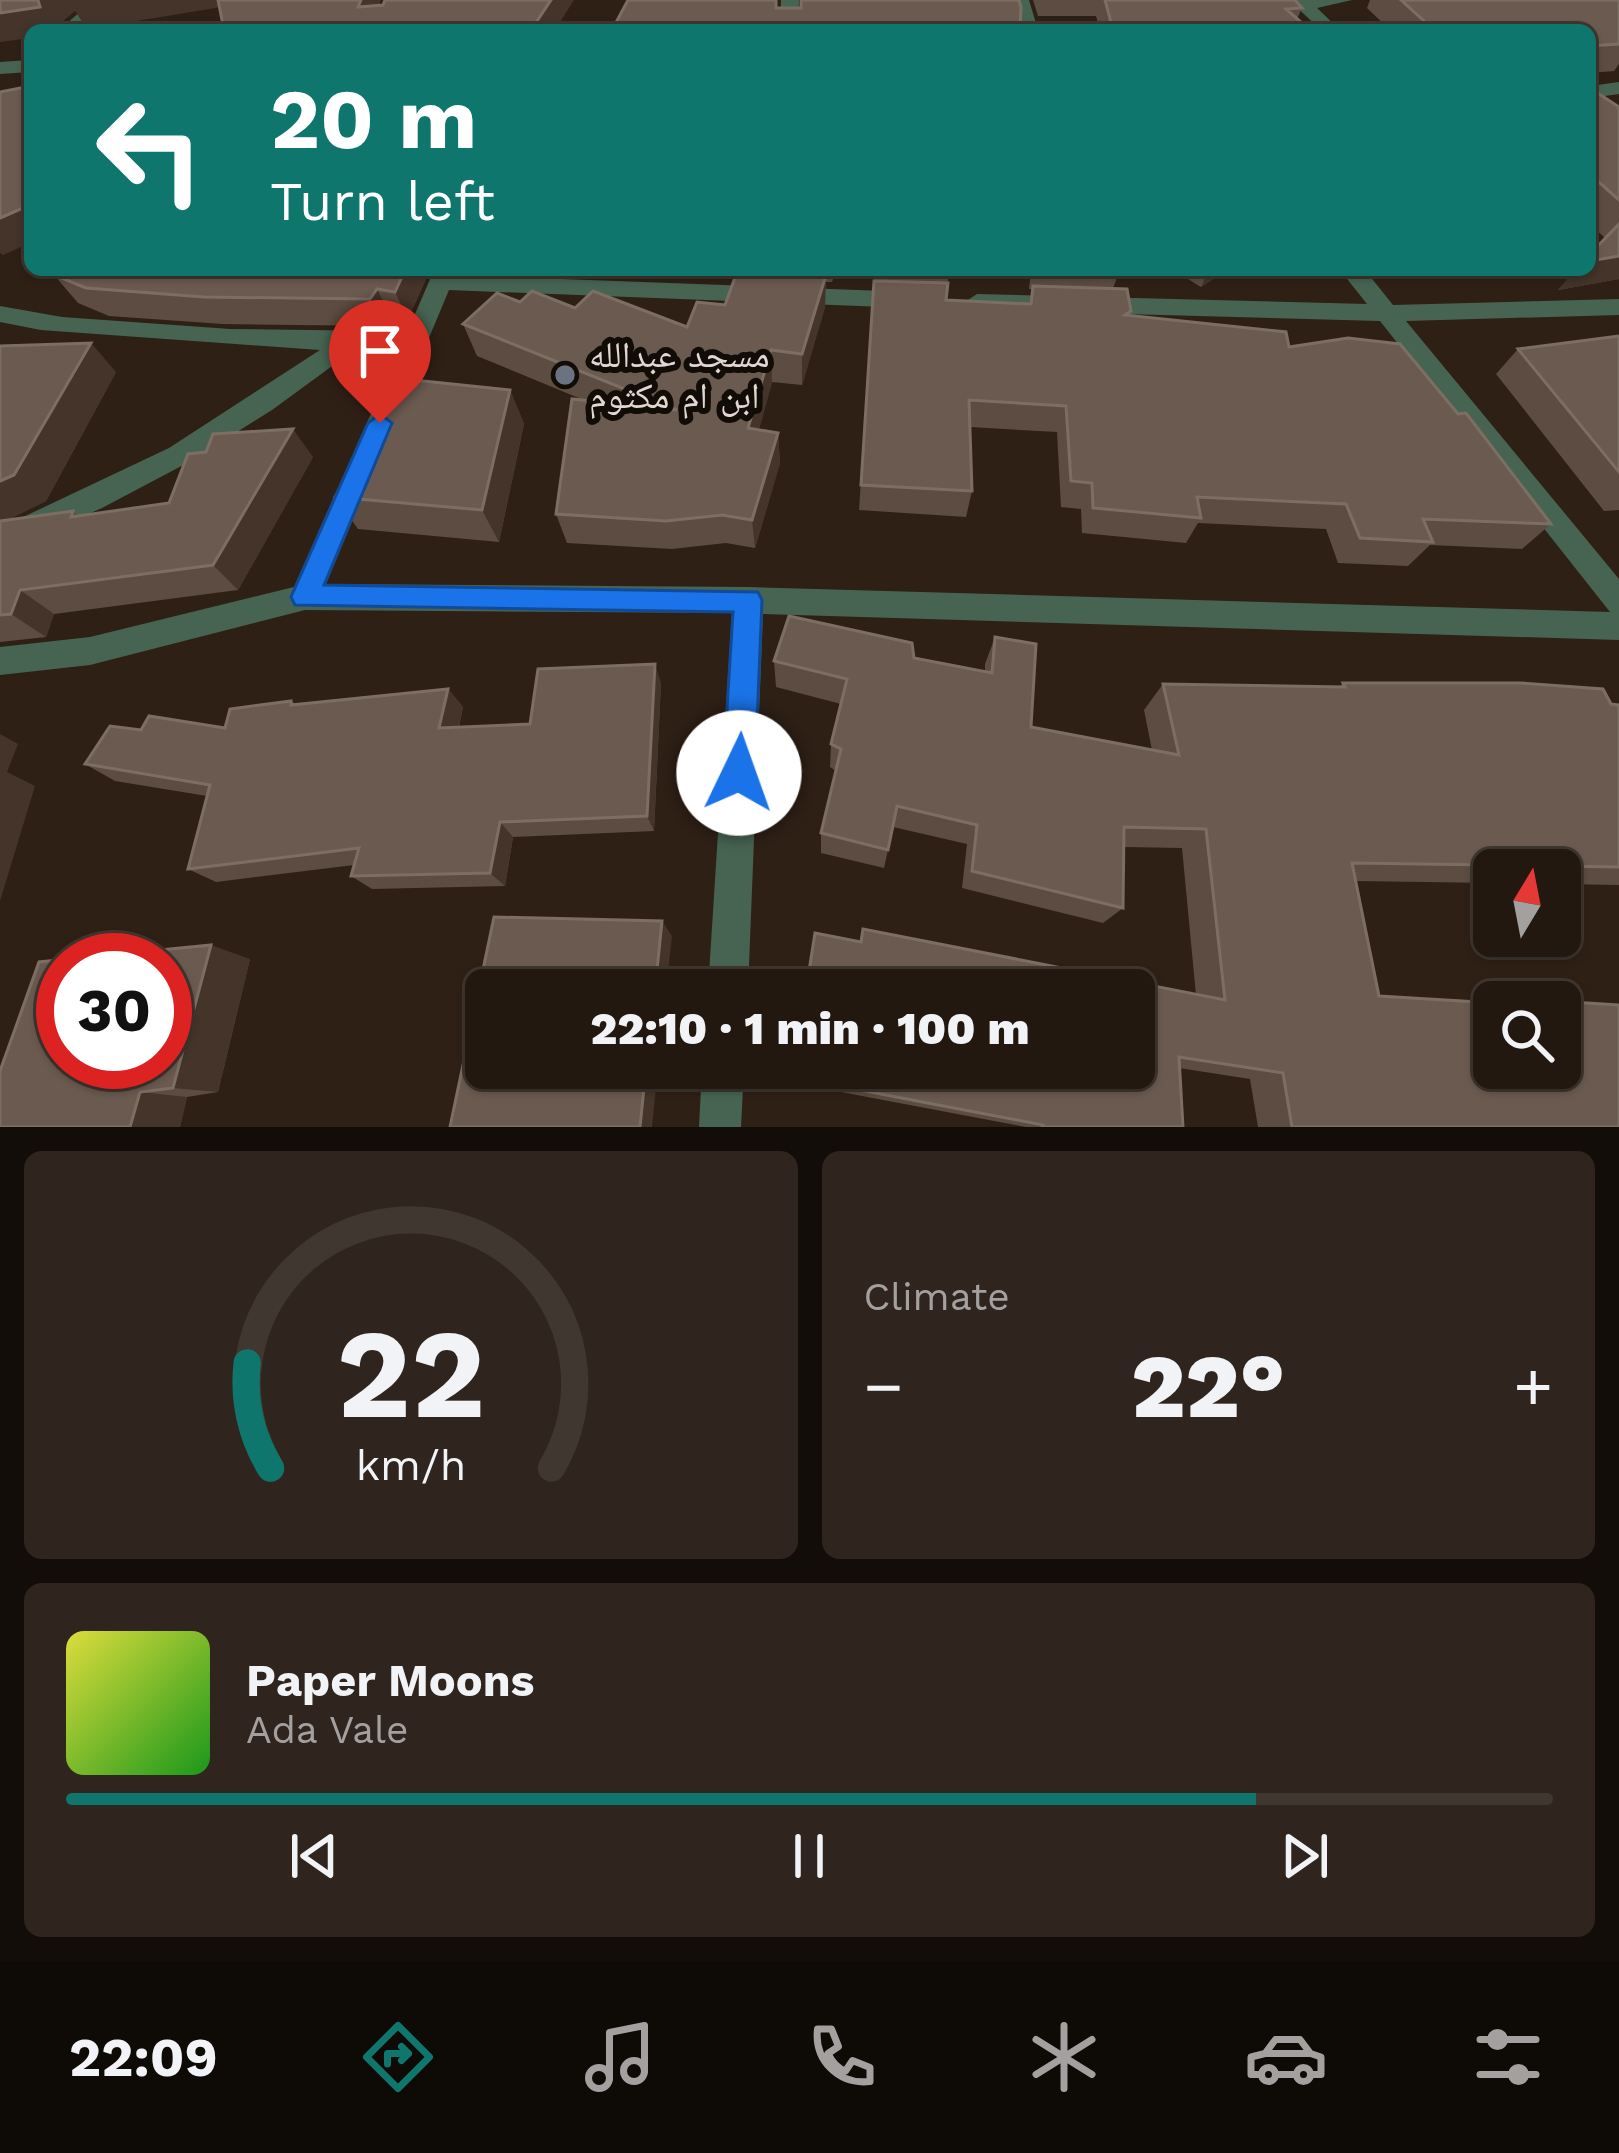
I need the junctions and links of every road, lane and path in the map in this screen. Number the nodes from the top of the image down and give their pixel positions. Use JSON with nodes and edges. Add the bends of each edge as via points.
{"nodes":[{"id":1,"x":104,"y":0,"type":"edge"},
{"id":2,"x":1343,"y":0,"type":"edge"},
{"id":3,"x":1301,"y":2,"type":"edge"},
{"id":4,"x":75,"y":24,"type":"edge"},
{"id":5,"x":1325,"y":24,"type":"edge"},
{"id":6,"x":443,"y":276,"type":"edge"},
{"id":7,"x":777,"y":276,"type":"edge"},
{"id":8,"x":1356,"y":276,"type":"edge"},
{"id":9,"x":776,"y":297,"type":"junction"},
{"id":10,"x":1619,"y":307,"type":"edge"},
{"id":11,"x":1383,"y":313,"type":"junction"},
{"id":12,"x":0,"y":314,"type":"edge"},
{"id":13,"x":417,"y":336,"type":"junction"},
{"id":14,"x":344,"y":345,"type":"junction"},
{"id":15,"x":0,"y":541,"type":"edge"},
{"id":16,"x":305,"y":597,"type":"junction"},
{"id":17,"x":748,"y":600,"type":"junction"},
{"id":18,"x":1619,"y":602,"type":"edge"},
{"id":19,"x":1619,"y":626,"type":"edge"},
{"id":20,"x":0,"y":661,"type":"edge"},
{"id":21,"x":729,"y":969,"type":"edge"},
{"id":22,"x":723,"y":1089,"type":"edge"},
{"id":23,"x":720,"y":1127,"type":"edge"}],
"edges":[{"from":1,"to":4,"type":"street"},
{"from":2,"to":3,"type":"street"},
{"from":3,"to":5,"type":"street"},
{"from":6,"to":9,"type":"street"},
{"from":6,"to":13,"type":"street"},
{"from":7,"to":9,"type":"street"},
{"from":8,"to":11,"type":"street"},
{"from":9,"to":11,"type":"street"},
{"from":10,"to":11,"type":"street"},
{"from":11,"to":18,"type":"street"},
{"from":12,"to":14,"type":"street","via":[[110,332]]},
{"from":13,"to":14,"type":"street"},
{"from":13,"to":16,"type":"street"},
{"from":14,"to":15,"type":"street","via":[[170,464]]},
{"from":16,"to":17,"type":"street"},
{"from":16,"to":20,"type":"street","via":[[90,651]]},
{"from":17,"to":19,"type":"street"},
{"from":17,"to":21,"type":"street"},
{"from":22,"to":23,"type":"street"}]}
